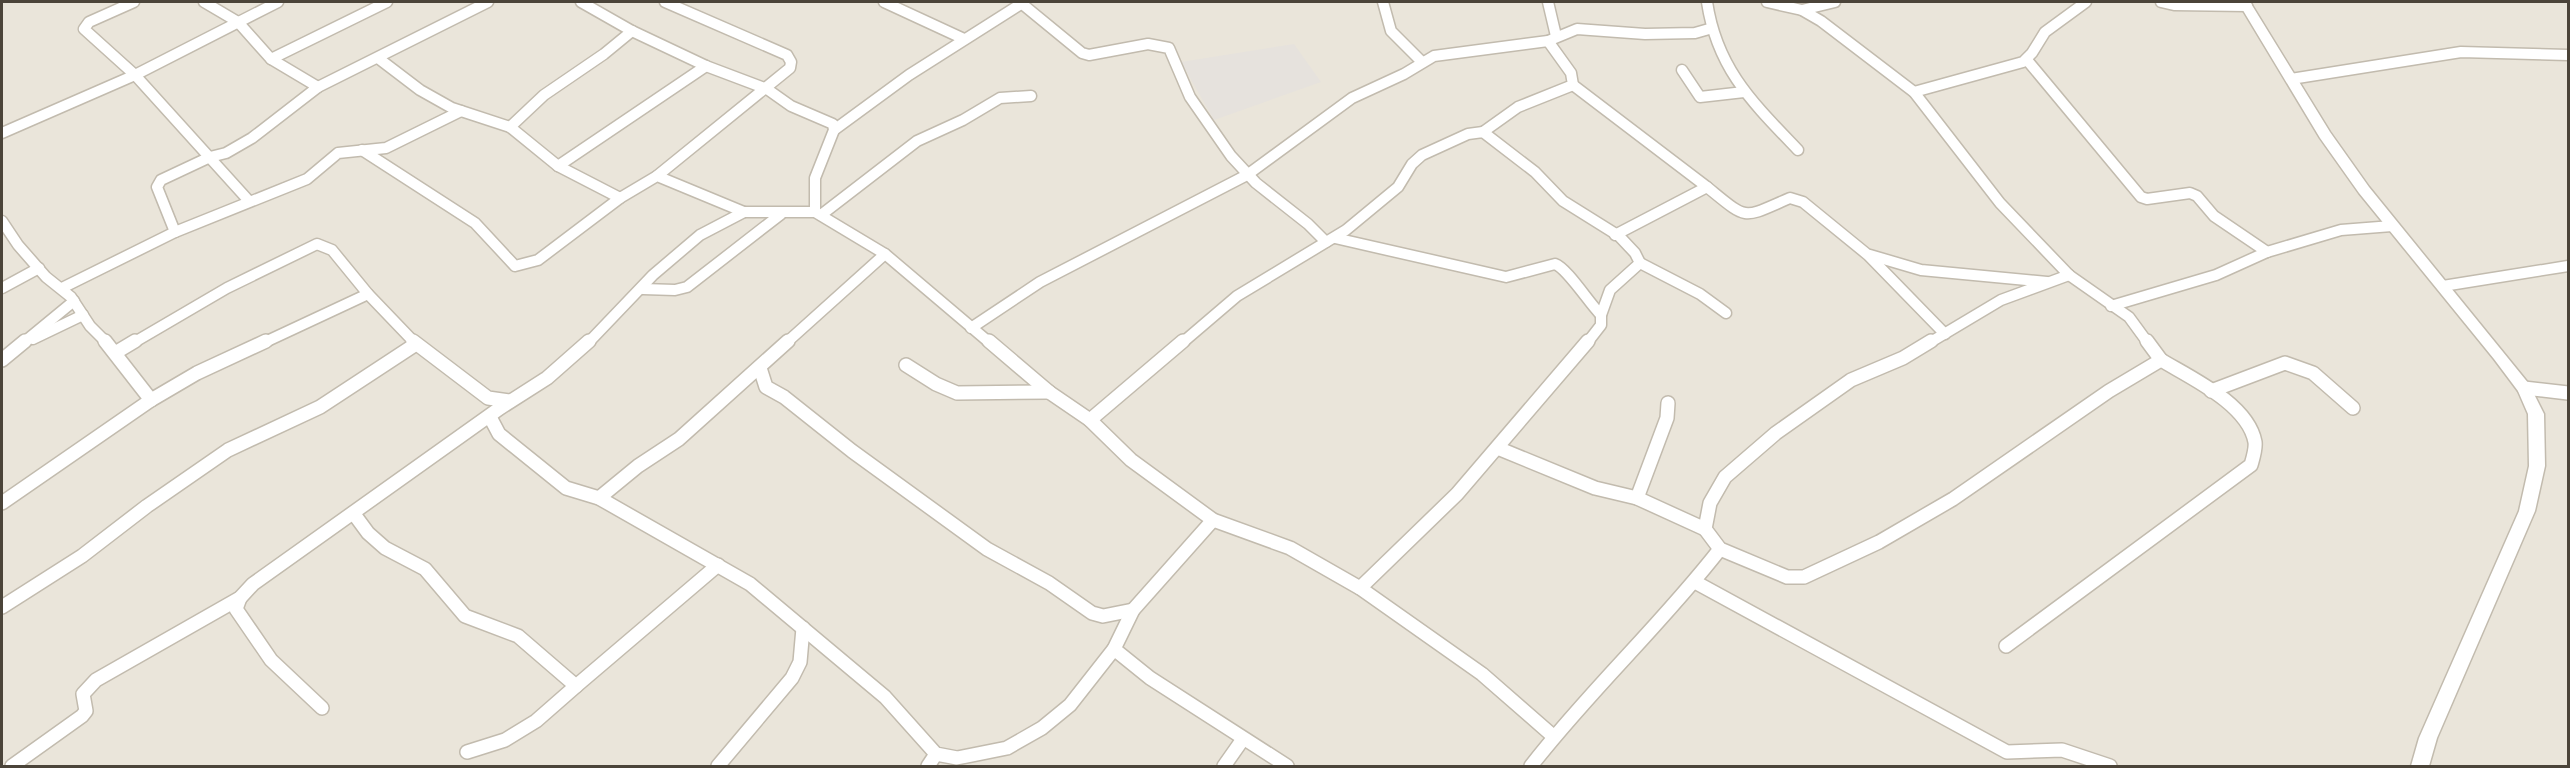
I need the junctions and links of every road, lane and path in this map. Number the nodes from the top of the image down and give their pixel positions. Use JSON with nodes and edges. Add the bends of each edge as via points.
{"nodes":[{"id":1,"x":134,"y":2,"type":"edge"},
{"id":2,"x":204,"y":2,"type":"edge"},
{"id":3,"x":278,"y":2,"type":"edge"},
{"id":4,"x":387,"y":2,"type":"edge"},
{"id":5,"x":488,"y":2,"type":"edge"},
{"id":6,"x":580,"y":2,"type":"edge"},
{"id":7,"x":665,"y":2,"type":"edge"},
{"id":8,"x":884,"y":2,"type":"edge"},
{"id":9,"x":1022,"y":2,"type":"edge"},
{"id":10,"x":1383,"y":2,"type":"edge"},
{"id":11,"x":1548,"y":2,"type":"edge"},
{"id":12,"x":1707,"y":2,"type":"edge"},
{"id":13,"x":1767,"y":2,"type":"edge"},
{"id":14,"x":1835,"y":2,"type":"edge"},
{"id":15,"x":2086,"y":2,"type":"edge"},
{"id":16,"x":2161,"y":2,"type":"edge"},
{"id":17,"x":118,"y":4,"type":"edge"},
{"id":18,"x":2246,"y":4,"type":"edge"},
{"id":19,"x":1802,"y":10,"type":"junction"},
{"id":20,"x":238,"y":22,"type":"junction"},
{"id":21,"x":1709,"y":29,"type":"junction"},
{"id":22,"x":633,"y":31,"type":"junction"},
{"id":23,"x":1552,"y":38,"type":"junction"},
{"id":24,"x":964,"y":39,"type":"junction"},
{"id":25,"x":2568,"y":55,"type":"edge"},
{"id":26,"x":378,"y":58,"type":"junction"},
{"id":27,"x":271,"y":59,"type":"junction"},
{"id":28,"x":2027,"y":60,"type":"junction"},
{"id":29,"x":1422,"y":62,"type":"junction"},
{"id":30,"x":706,"y":66,"type":"junction"},
{"id":31,"x":1682,"y":70,"type":"dead end"},
{"id":32,"x":135,"y":75,"type":"junction"},
{"id":33,"x":2291,"y":79,"type":"junction"},
{"id":34,"x":1573,"y":85,"type":"junction"},
{"id":35,"x":318,"y":87,"type":"junction"},
{"id":36,"x":767,"y":89,"type":"junction"},
{"id":37,"x":1744,"y":92,"type":"junction"},
{"id":38,"x":1914,"y":92,"type":"junction"},
{"id":39,"x":1031,"y":96,"type":"dead end"},
{"id":40,"x":461,"y":111,"type":"junction"},
{"id":41,"x":510,"y":127,"type":"junction"},
{"id":42,"x":834,"y":130,"type":"junction"},
{"id":43,"x":1483,"y":132,"type":"junction"},
{"id":44,"x":2,"y":133,"type":"edge"},
{"id":45,"x":362,"y":150,"type":"junction"},
{"id":46,"x":1798,"y":150,"type":"dead end"},
{"id":47,"x":210,"y":157,"type":"junction"},
{"id":48,"x":558,"y":166,"type":"junction"},
{"id":49,"x":1247,"y":175,"type":"junction"},
{"id":50,"x":657,"y":176,"type":"junction"},
{"id":51,"x":1707,"y":186,"type":"junction"},
{"id":52,"x":620,"y":198,"type":"junction"},
{"id":53,"x":249,"y":201,"type":"junction"},
{"id":54,"x":744,"y":212,"type":"junction"},
{"id":55,"x":781,"y":214,"type":"junction"},
{"id":56,"x":818,"y":214,"type":"junction"},
{"id":57,"x":2,"y":221,"type":"edge"},
{"id":58,"x":2392,"y":226,"type":"junction"},
{"id":59,"x":175,"y":232,"type":"junction"},
{"id":60,"x":1615,"y":235,"type":"junction"},
{"id":61,"x":1330,"y":240,"type":"junction"},
{"id":62,"x":2267,"y":252,"type":"junction"},
{"id":63,"x":885,"y":254,"type":"junction"},
{"id":64,"x":1868,"y":255,"type":"junction"},
{"id":65,"x":1640,"y":263,"type":"junction"},
{"id":66,"x":2568,"y":266,"type":"edge"},
{"id":67,"x":39,"y":267,"type":"junction"},
{"id":68,"x":2069,"y":275,"type":"junction"},
{"id":69,"x":2049,"y":282,"type":"junction"},
{"id":70,"x":2443,"y":286,"type":"junction"},
{"id":71,"x":2,"y":288,"type":"edge"},
{"id":72,"x":62,"y":288,"type":"junction"},
{"id":73,"x":643,"y":289,"type":"junction"},
{"id":74,"x":368,"y":294,"type":"junction"},
{"id":75,"x":74,"y":301,"type":"junction"},
{"id":76,"x":2111,"y":306,"type":"junction"},
{"id":77,"x":1726,"y":313,"type":"dead end"},
{"id":78,"x":83,"y":315,"type":"junction"},
{"id":79,"x":1600,"y":315,"type":"junction"},
{"id":80,"x":971,"y":328,"type":"junction"},
{"id":81,"x":1945,"y":334,"type":"junction"},
{"id":82,"x":416,"y":344,"type":"junction"},
{"id":83,"x":16,"y":347,"type":"junction"},
{"id":84,"x":115,"y":353,"type":"junction"},
{"id":85,"x":2,"y":360,"type":"edge"},
{"id":86,"x":2161,"y":360,"type":"junction"},
{"id":87,"x":906,"y":365,"type":"dead end"},
{"id":88,"x":759,"y":368,"type":"junction"},
{"id":89,"x":766,"y":387,"type":"junction"},
{"id":90,"x":2524,"y":388,"type":"junction"},
{"id":91,"x":735,"y":390,"type":"junction"},
{"id":92,"x":2211,"y":391,"type":"junction"},
{"id":93,"x":1049,"y":392,"type":"junction"},
{"id":94,"x":2568,"y":393,"type":"edge"},
{"id":95,"x":151,"y":400,"type":"junction"},
{"id":96,"x":510,"y":401,"type":"junction"},
{"id":97,"x":1668,"y":403,"type":"dead end"},
{"id":98,"x":2353,"y":408,"type":"dead end"},
{"id":99,"x":490,"y":417,"type":"junction"},
{"id":100,"x":1090,"y":420,"type":"junction"},
{"id":101,"x":1500,"y":449,"type":"junction"},
{"id":102,"x":599,"y":498,"type":"junction"},
{"id":103,"x":1637,"y":498,"type":"junction"},
{"id":104,"x":2,"y":504,"type":"edge"},
{"id":105,"x":354,"y":514,"type":"junction"},
{"id":106,"x":1213,"y":520,"type":"junction"},
{"id":107,"x":1705,"y":529,"type":"junction"},
{"id":108,"x":1720,"y":549,"type":"junction"},
{"id":109,"x":718,"y":565,"type":"junction"},
{"id":110,"x":1695,"y":582,"type":"junction"},
{"id":111,"x":1360,"y":588,"type":"junction"},
{"id":112,"x":240,"y":598,"type":"junction"},
{"id":113,"x":2,"y":607,"type":"edge"},
{"id":114,"x":1133,"y":610,"type":"junction"},
{"id":115,"x":803,"y":628,"type":"junction"},
{"id":116,"x":2006,"y":646,"type":"dead end"},
{"id":117,"x":1114,"y":650,"type":"junction"},
{"id":118,"x":576,"y":686,"type":"junction"},
{"id":119,"x":322,"y":708,"type":"dead end"},
{"id":120,"x":1553,"y":736,"type":"junction"},
{"id":121,"x":1243,"y":739,"type":"junction"},
{"id":122,"x":466,"y":752,"type":"dead end"},
{"id":123,"x":932,"y":760,"type":"edge"},
{"id":124,"x":12,"y":766,"type":"edge"},
{"id":125,"x":718,"y":766,"type":"edge"},
{"id":126,"x":1224,"y":766,"type":"edge"},
{"id":127,"x":1287,"y":766,"type":"edge"},
{"id":128,"x":1531,"y":766,"type":"edge"},
{"id":129,"x":2110,"y":766,"type":"edge"},
{"id":130,"x":2420,"y":766,"type":"edge"}],
"edges":[{"from":1,"to":17,"type":"street"},
{"from":2,"to":20,"type":"street"},
{"from":3,"to":20,"type":"street"},
{"from":4,"to":27,"type":"street"},
{"from":5,"to":26,"type":"street"},
{"from":6,"to":22,"type":"street"},
{"from":7,"to":36,"type":"street","via":[[787,55],[790,68]]},
{"from":8,"to":24,"type":"street"},
{"from":9,"to":24,"type":"street"},
{"from":9,"to":49,"type":"street","via":[[1082,53],[1153,44],[1172,50],[1186,92],[1209,129]]},
{"from":10,"to":29,"type":"street","via":[[1391,31]]},
{"from":11,"to":23,"type":"street"},
{"from":12,"to":21,"type":"street"},
{"from":13,"to":19,"type":"street"},
{"from":14,"to":19,"type":"street"},
{"from":15,"to":28,"type":"street","via":[[2047,29]]},
{"from":16,"to":18,"type":"street"},
{"from":17,"to":32,"type":"street","via":[[84,29]]},
{"from":18,"to":33,"type":"street"},
{"from":19,"to":38,"type":"street","via":[[1870,56]]},
{"from":20,"to":27,"type":"street"},
{"from":20,"to":32,"type":"street"},
{"from":21,"to":23,"type":"street","via":[[1644,34],[1577,29]]},
{"from":21,"to":37,"type":"street","via":[[1729,74]]},
{"from":22,"to":30,"type":"street"},
{"from":22,"to":41,"type":"street","via":[[544,95]]},
{"from":23,"to":29,"type":"street","via":[[1458,51]]},
{"from":23,"to":34,"type":"street","via":[[1574,79]]},
{"from":24,"to":42,"type":"street"},
{"from":25,"to":33,"type":"street","via":[[2461,52]]},
{"from":26,"to":35,"type":"street"},
{"from":26,"to":40,"type":"street","via":[[420,90]]},
{"from":27,"to":35,"type":"street"},
{"from":28,"to":38,"type":"street"},
{"from":28,"to":62,"type":"street","via":[[2141,196],[2147,199],[2190,193],[2214,216]]},
{"from":29,"to":49,"type":"street","via":[[1352,98]]},
{"from":30,"to":36,"type":"street"},
{"from":30,"to":48,"type":"street"},
{"from":31,"to":37,"type":"street","via":[[1700,97]]},
{"from":32,"to":44,"type":"street"},
{"from":32,"to":47,"type":"street"},
{"from":33,"to":58,"type":"street","via":[[2325,135]]},
{"from":34,"to":43,"type":"street","via":[[1518,107]]},
{"from":34,"to":51,"type":"street"},
{"from":35,"to":47,"type":"street","via":[[252,138]]},
{"from":36,"to":42,"type":"street","via":[[791,106],[833,124]]},
{"from":36,"to":50,"type":"street"},
{"from":37,"to":46,"type":"street"},
{"from":38,"to":68,"type":"street","via":[[2000,203]]},
{"from":39,"to":56,"type":"street","via":[[994,98],[963,120],[916,142]]},
{"from":40,"to":41,"type":"street"},
{"from":40,"to":45,"type":"street","via":[[386,148]]},
{"from":41,"to":48,"type":"street"},
{"from":42,"to":56,"type":"street","via":[[814,172],[812,187]]},
{"from":43,"to":60,"type":"street","via":[[1492,143],[1536,173],[1568,205]]},
{"from":43,"to":61,"type":"street","via":[[1468,134],[1422,155],[1398,187]]},
{"from":45,"to":52,"type":"street","via":[[475,223],[515,266],[538,260]]},
{"from":45,"to":53,"type":"street","via":[[338,153],[307,179]]},
{"from":47,"to":53,"type":"street"},
{"from":47,"to":59,"type":"street","via":[[161,180],[157,187]]},
{"from":48,"to":52,"type":"street"},
{"from":49,"to":61,"type":"street"},
{"from":49,"to":80,"type":"street","via":[[1040,282]]},
{"from":50,"to":52,"type":"street"},
{"from":50,"to":54,"type":"street"},
{"from":51,"to":60,"type":"street"},
{"from":51,"to":64,"type":"street","via":[[1738,213],[1750,215],[1790,198],[1803,202]]},
{"from":53,"to":59,"type":"street"},
{"from":54,"to":55,"type":"street"},
{"from":54,"to":73,"type":"street","via":[[700,235]]},
{"from":55,"to":56,"type":"street"},
{"from":55,"to":73,"type":"street","via":[[687,287]]},
{"from":56,"to":63,"type":"street"},
{"from":57,"to":67,"type":"street"},
{"from":58,"to":62,"type":"street","via":[[2342,230]]},
{"from":58,"to":70,"type":"street"},
{"from":59,"to":72,"type":"street"},
{"from":60,"to":65,"type":"street"},
{"from":61,"to":79,"type":"street","via":[[1506,277],[1557,264]]},
{"from":61,"to":100,"type":"street","via":[[1237,296]]},
{"from":62,"to":76,"type":"street","via":[[2216,275]]},
{"from":63,"to":80,"type":"street"},
{"from":63,"to":88,"type":"street"},
{"from":64,"to":69,"type":"street","via":[[1921,270]]},
{"from":64,"to":81,"type":"street"},
{"from":65,"to":77,"type":"street","via":[[1700,294]]},
{"from":65,"to":79,"type":"street","via":[[1610,290]]},
{"from":66,"to":70,"type":"street"},
{"from":67,"to":71,"type":"street"},
{"from":67,"to":72,"type":"street"},
{"from":68,"to":69,"type":"street"},
{"from":68,"to":76,"type":"street"},
{"from":69,"to":81,"type":"street","via":[[2001,300]]},
{"from":70,"to":90,"type":"street"},
{"from":72,"to":75,"type":"street"},
{"from":73,"to":96,"type":"street","via":[[572,359]]},
{"from":74,"to":82,"type":"street"},
{"from":74,"to":84,"type":"street","via":[[332,250],[317,244],[227,288]]},
{"from":74,"to":95,"type":"street","via":[[216,363]]},
{"from":75,"to":78,"type":"street"},
{"from":75,"to":83,"type":"street"},
{"from":76,"to":86,"type":"street","via":[[2129,317]]},
{"from":78,"to":83,"type":"street"},
{"from":78,"to":84,"type":"street"},
{"from":79,"to":101,"type":"street","via":[[1601,325]]},
{"from":80,"to":93,"type":"street"},
{"from":81,"to":107,"type":"street","via":[[1903,358],[1851,380],[1776,433],[1725,477],[1710,503]]},
{"from":82,"to":96,"type":"street","via":[[488,398]]},
{"from":82,"to":113,"type":"street","via":[[320,407],[228,450]]},
{"from":83,"to":85,"type":"street"},
{"from":84,"to":95,"type":"street"},
{"from":86,"to":92,"type":"street"},
{"from":86,"to":108,"type":"street","via":[[2109,391],[1953,499],[1879,542],[1804,578],[1787,577]]},
{"from":87,"to":93,"type":"street","via":[[957,393]]},
{"from":88,"to":89,"type":"street"},
{"from":88,"to":91,"type":"street"},
{"from":89,"to":91,"type":"street"},
{"from":89,"to":114,"type":"street","via":[[987,549],[1049,583],[1092,613],[1103,616]]},
{"from":90,"to":94,"type":"street"},
{"from":90,"to":130,"type":"street","via":[[2536,414],[2539,445],[2527,511],[2428,738]]},
{"from":91,"to":102,"type":"street","via":[[679,439]]},
{"from":92,"to":98,"type":"street","via":[[2285,363],[2295,363]]},
{"from":92,"to":116,"type":"street","via":[[2242,417],[2255,440],[2251,465]]},
{"from":93,"to":100,"type":"street"},
{"from":95,"to":104,"type":"street"},
{"from":96,"to":99,"type":"street"},
{"from":97,"to":103,"type":"street","via":[[1667,418]]},
{"from":99,"to":102,"type":"street","via":[[499,434],[566,488]]},
{"from":99,"to":105,"type":"street"},
{"from":100,"to":106,"type":"street","via":[[1131,460]]},
{"from":101,"to":103,"type":"street","via":[[1595,488]]},
{"from":101,"to":111,"type":"street","via":[[1459,495]]},
{"from":102,"to":109,"type":"street"},
{"from":103,"to":107,"type":"street"},
{"from":105,"to":112,"type":"street","via":[[253,584]]},
{"from":105,"to":118,"type":"street","via":[[385,548],[425,569],[465,616],[518,636]]},
{"from":106,"to":111,"type":"street","via":[[1290,548]]},
{"from":106,"to":114,"type":"street"},
{"from":107,"to":108,"type":"street"},
{"from":108,"to":110,"type":"street"},
{"from":109,"to":115,"type":"street","via":[[750,584]]},
{"from":109,"to":118,"type":"street"},
{"from":110,"to":120,"type":"street"},
{"from":110,"to":129,"type":"street","via":[[2007,752],[2054,749],[2090,756]]},
{"from":111,"to":120,"type":"street","via":[[1482,674]]},
{"from":112,"to":119,"type":"street","via":[[236,609],[240,618],[271,660]]},
{"from":112,"to":124,"type":"street","via":[[96,680],[83,694],[86,711],[82,716]]},
{"from":114,"to":117,"type":"street"},
{"from":115,"to":123,"type":"street","via":[[885,697]]},
{"from":115,"to":125,"type":"street","via":[[800,662],[792,678]]},
{"from":117,"to":121,"type":"street"},
{"from":117,"to":123,"type":"street","via":[[1070,705],[1023,741],[1007,748]]},
{"from":118,"to":122,"type":"street","via":[[537,721],[505,740]]},
{"from":120,"to":128,"type":"street"},
{"from":121,"to":126,"type":"street"},
{"from":121,"to":127,"type":"street"}]}
